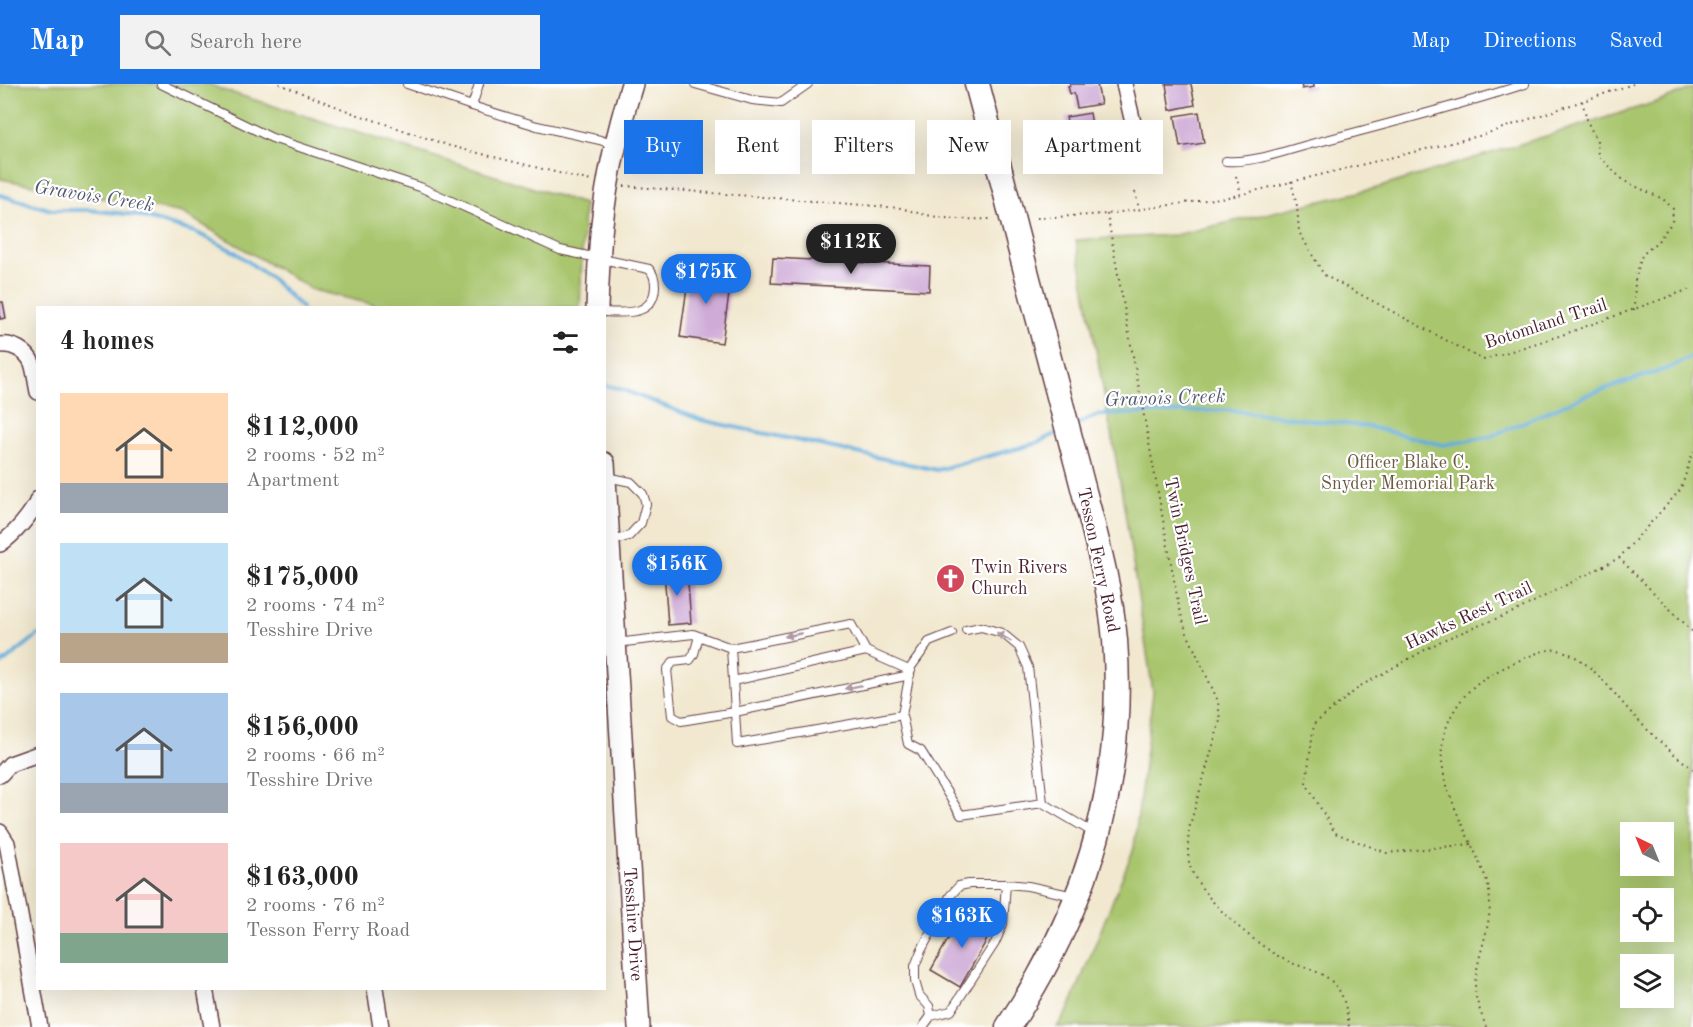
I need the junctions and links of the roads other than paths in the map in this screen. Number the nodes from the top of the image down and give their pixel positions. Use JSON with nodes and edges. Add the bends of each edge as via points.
{"nodes":[{"id":1,"x":161,"y":84,"type":"edge"},
{"id":2,"x":407,"y":84,"type":"edge"},
{"id":3,"x":479,"y":84,"type":"edge"},
{"id":4,"x":632,"y":84,"type":"edge"},
{"id":5,"x":695,"y":84,"type":"edge"},
{"id":6,"x":808,"y":84,"type":"edge"},
{"id":7,"x":977,"y":84,"type":"edge"},
{"id":8,"x":1124,"y":84,"type":"edge"},
{"id":9,"x":1525,"y":84,"type":"edge"},
{"id":10,"x":472,"y":106,"type":"junction"},
{"id":11,"x":1132,"y":120,"type":"edge"},
{"id":12,"x":616,"y":146,"type":"junction"},
{"id":13,"x":1226,"y":161,"type":"dead end"},
{"id":14,"x":599,"y":258,"type":"junction"},
{"id":15,"x":597,"y":306,"type":"edge"},
{"id":16,"x":606,"y":312,"type":"edge"},
{"id":17,"x":4,"y":344,"type":"edge"},
{"id":18,"x":36,"y":382,"type":"edge"},
{"id":19,"x":606,"y":470,"type":"edge"},
{"id":20,"x":606,"y":484,"type":"edge"},
{"id":21,"x":36,"y":505,"type":"edge"},
{"id":22,"x":610,"y":542,"type":"junction"},
{"id":23,"x":0,"y":544,"type":"edge"},
{"id":24,"x":966,"y":630,"type":"dead end"},
{"id":25,"x":952,"y":633,"type":"dead end"},
{"id":26,"x":699,"y":636,"type":"junction"},
{"id":27,"x":616,"y":643,"type":"junction"},
{"id":28,"x":730,"y":648,"type":"junction"},
{"id":29,"x":866,"y":651,"type":"junction"},
{"id":30,"x":911,"y":671,"type":"junction"},
{"id":31,"x":733,"y":681,"type":"junction"},
{"id":32,"x":735,"y":712,"type":"junction"},
{"id":33,"x":902,"y":715,"type":"junction"},
{"id":34,"x":36,"y":755,"type":"edge"},
{"id":35,"x":0,"y":775,"type":"edge"},
{"id":36,"x":1043,"y":803,"type":"junction"},
{"id":37,"x":0,"y":832,"type":"edge"},
{"id":38,"x":1098,"y":835,"type":"junction"},
{"id":39,"x":1006,"y":884,"type":"junction"},
{"id":40,"x":1078,"y":897,"type":"junction"},
{"id":41,"x":205,"y":990,"type":"edge"},
{"id":42,"x":375,"y":990,"type":"edge"},
{"id":43,"x":931,"y":1016,"type":"junction"},
{"id":44,"x":40,"y":1027,"type":"edge"},
{"id":45,"x":212,"y":1027,"type":"edge"},
{"id":46,"x":381,"y":1027,"type":"edge"},
{"id":47,"x":639,"y":1027,"type":"edge"},
{"id":48,"x":922,"y":1027,"type":"edge"},
{"id":49,"x":1008,"y":1027,"type":"edge"}],
"edges":[{"from":1,"to":14,"type":"lane","via":[[272,138],[420,187],[560,250]]},
{"from":2,"to":10,"type":"lane"},
{"from":3,"to":10,"type":"lane"},
{"from":4,"to":12,"type":"street"},
{"from":5,"to":6,"type":"lane","via":[[752,100],[781,103]]},
{"from":7,"to":38,"type":"main road","name":"Tesson Ferry Road","bridge":true,"via":[[1090,516],[1110,607],[1117,711],[1113,757]]},
{"from":8,"to":11,"type":"street"},
{"from":9,"to":13,"type":"lane","via":[[1270,155]]},
{"from":10,"to":12,"type":"lane"},
{"from":12,"to":14,"type":"street"},
{"from":14,"to":15,"type":"street"},
{"from":14,"to":16,"type":"lane","via":[[649,269],[655,281],[651,302],[644,308],[628,313]]},
{"from":17,"to":18,"type":"street","via":[[21,350],[32,361]]},
{"from":19,"to":22,"type":"lane","via":[[631,482],[643,494],[646,504],[641,523],[629,537]]},
{"from":20,"to":22,"type":"street","name":"Tesshire Drive"},
{"from":21,"to":23,"type":"street"},
{"from":22,"to":27,"type":"street","name":"Tesshire Drive"},
{"from":36,"to":24,"type":"lane","one_way":true,"via":[[1028,667],[1019,647],[1002,633],[981,627]]},
{"from":25,"to":30,"type":"lane","via":[[929,642]]},
{"from":26,"to":27,"type":"lane"},
{"from":26,"to":28,"type":"lane"},
{"from":26,"to":32,"type":"lane","via":[[690,660],[673,662],[667,670],[672,716],[681,721]]},
{"from":27,"to":47,"type":"street","name":"Tesshire Drive","via":[[615,684]]},
{"from":29,"to":28,"type":"lane","one_way":true,"via":[[851,624]]},
{"from":28,"to":31,"type":"lane"},
{"from":29,"to":30,"type":"lane"},
{"from":29,"to":31,"type":"lane"},
{"from":30,"to":32,"type":"lane","one_way":true},
{"from":30,"to":33,"type":"lane"},
{"from":31,"to":32,"type":"lane"},
{"from":32,"to":33,"type":"lane","via":[[737,744]]},
{"from":33,"to":36,"type":"lane","via":[[908,744],[921,751],[961,815]]},
{"from":34,"to":35,"type":"street","via":[[10,764]]},
{"from":36,"to":38,"type":"lane"},
{"from":37,"to":44,"type":"street","via":[[7,843]]},
{"from":38,"to":40,"type":"main road","name":"Tesson Ferry Road"},
{"from":39,"to":40,"type":"lane"},
{"from":39,"to":43,"type":"lane","via":[[1003,924],[995,943],[951,1011]]},
{"from":39,"to":43,"type":"lane","via":[[959,886],[950,896],[915,966],[919,995],[929,1006]]},
{"from":40,"to":49,"type":"main road","name":"Tesson Ferry Road","via":[[1041,975]]},
{"from":41,"to":45,"type":"street"},
{"from":42,"to":46,"type":"street"},
{"from":43,"to":48,"type":"lane"}]}
